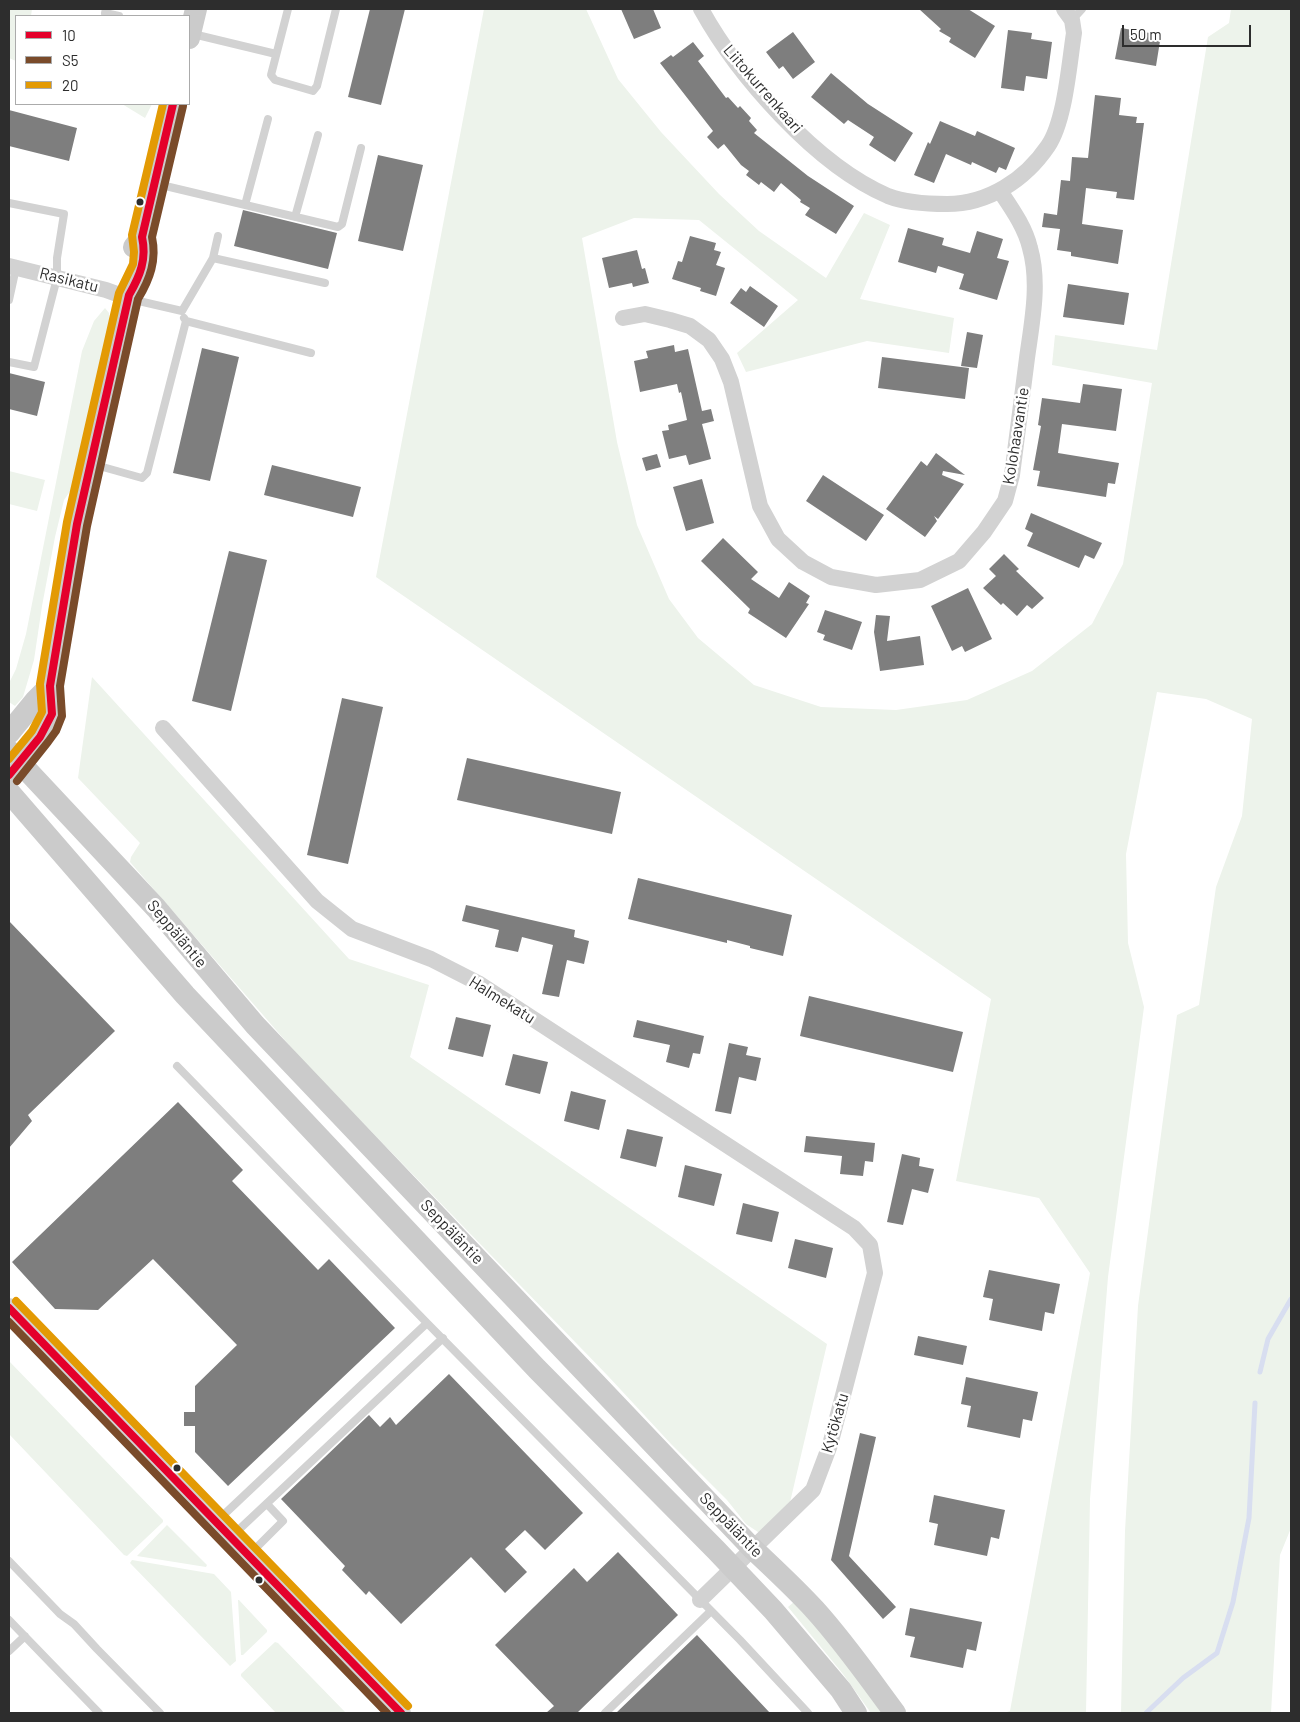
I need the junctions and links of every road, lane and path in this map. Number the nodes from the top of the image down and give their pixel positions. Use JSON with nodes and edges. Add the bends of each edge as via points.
{"nodes":[{"id":1,"x":106,"y":9,"type":"edge"},
{"id":2,"x":196,"y":9,"type":"edge"},
{"id":3,"x":288,"y":9,"type":"edge"},
{"id":4,"x":336,"y":9,"type":"edge"},
{"id":5,"x":701,"y":9,"type":"edge"},
{"id":6,"x":1073,"y":13,"type":"edge"},
{"id":7,"x":114,"y":15,"type":"edge"},
{"id":8,"x":190,"y":31,"type":"edge"},
{"id":9,"x":190,"y":35,"type":"edge"},
{"id":10,"x":276,"y":54,"type":"junction"},
{"id":11,"x":173,"y":105,"type":"edge"},
{"id":12,"x":268,"y":119,"type":"dead end"},
{"id":13,"x":318,"y":135,"type":"dead end"},
{"id":14,"x":361,"y":148,"type":"dead end"},
{"id":15,"x":155,"y":184,"type":"junction"},
{"id":16,"x":1000,"y":191,"type":"junction"},
{"id":17,"x":9,"y":203,"type":"edge"},
{"id":18,"x":245,"y":205,"type":"junction"},
{"id":19,"x":295,"y":217,"type":"junction"},
{"id":20,"x":218,"y":236,"type":"dead end"},
{"id":21,"x":213,"y":258,"type":"junction"},
{"id":22,"x":12,"y":267,"type":"edge"},
{"id":23,"x":57,"y":278,"type":"junction"},
{"id":24,"x":325,"y":284,"type":"dead end"},
{"id":25,"x":128,"y":296,"type":"junction"},
{"id":26,"x":9,"y":300,"type":"edge"},
{"id":27,"x":182,"y":311,"type":"junction"},
{"id":28,"x":623,"y":318,"type":"dead end"},
{"id":29,"x":186,"y":321,"type":"junction"},
{"id":30,"x":311,"y":353,"type":"dead end"},
{"id":31,"x":9,"y":362,"type":"edge"},
{"id":32,"x":91,"y":464,"type":"junction"},
{"id":33,"x":50,"y":686,"type":"junction"},
{"id":34,"x":163,"y":728,"type":"dead end"},
{"id":35,"x":9,"y":733,"type":"edge"},
{"id":36,"x":12,"y":762,"type":"edge"},
{"id":37,"x":9,"y":792,"type":"edge"},
{"id":38,"x":178,"y":1066,"type":"dead end"},
{"id":39,"x":870,"y":1245,"type":"joint"},
{"id":40,"x":9,"y":1308,"type":"edge"},
{"id":41,"x":427,"y":1323,"type":"junction"},
{"id":42,"x":442,"y":1338,"type":"junction"},
{"id":43,"x":267,"y":1504,"type":"junction"},
{"id":44,"x":216,"y":1522,"type":"junction"},
{"id":45,"x":231,"y":1538,"type":"junction"},
{"id":46,"x":752,"y":1548,"type":"junction"},
{"id":47,"x":248,"y":1555,"type":"junction"},
{"id":48,"x":9,"y":1560,"type":"edge"},
{"id":49,"x":733,"y":1569,"type":"junction"},
{"id":50,"x":705,"y":1606,"type":"junction"},
{"id":51,"x":9,"y":1620,"type":"edge"},
{"id":52,"x":24,"y":1636,"type":"junction"},
{"id":53,"x":9,"y":1651,"type":"edge"},
{"id":54,"x":99,"y":1713,"type":"edge"},
{"id":55,"x":160,"y":1713,"type":"edge"},
{"id":56,"x":401,"y":1713,"type":"edge"},
{"id":57,"x":605,"y":1713,"type":"edge"},
{"id":58,"x":808,"y":1713,"type":"edge"},
{"id":59,"x":856,"y":1713,"type":"edge"},
{"id":60,"x":895,"y":1713,"type":"edge"}],
"edges":[{"from":1,"to":7,"type":"lane","via":[[105,13]]},
{"from":2,"to":8,"type":"main road"},
{"from":3,"to":10,"type":"lane"},
{"from":4,"to":10,"type":"lane","via":[[317,86],[313,91],[275,80],[271,75]]},
{"from":5,"to":16,"type":"street","name":"Liitokurrenkaari","via":[[737,64],[771,104],[803,137],[862,182],[890,196],[927,204],[959,204]]},
{"from":6,"to":16,"type":"street","name":"Liitokurrenkaari","via":[[1074,33],[1059,124],[1048,146],[1030,168]]},
{"from":9,"to":10,"type":"lane"},
{"from":11,"to":15,"type":"main road"},
{"from":12,"to":18,"type":"lane"},
{"from":13,"to":19,"type":"lane"},
{"from":14,"to":19,"type":"lane","via":[[342,224],[338,226]]},
{"from":15,"to":18,"type":"lane"},
{"from":15,"to":25,"type":"main road","via":[[142,237],[133,248],[129,263],[126,278]]},
{"from":16,"to":28,"type":"street","name":"Kolohaavantie","via":[[1018,219],[1030,247],[1035,272],[1012,475],[1005,501],[959,561],[920,580],[876,585],[831,577],[803,562],[778,539],[760,506],[731,382],[722,359],[708,340],[690,326],[670,320],[645,314]]},
{"from":17,"to":23,"type":"lane","via":[[64,214]]},
{"from":18,"to":19,"type":"lane"},
{"from":20,"to":21,"type":"lane"},
{"from":21,"to":24,"type":"lane"},
{"from":21,"to":27,"type":"lane"},
{"from":22,"to":23,"type":"street","name":"Rasikatu"},
{"from":22,"to":26,"type":"lane"},
{"from":23,"to":25,"type":"street","name":"Rasikatu"},
{"from":23,"to":31,"type":"lane","via":[[34,368]]},
{"from":25,"to":27,"type":"lane"},
{"from":25,"to":32,"type":"main road"},
{"from":27,"to":29,"type":"lane"},
{"from":29,"to":30,"type":"lane"},
{"from":29,"to":32,"type":"lane","via":[[147,473],[142,478]]},
{"from":32,"to":33,"type":"main road","via":[[77,524]]},
{"from":33,"to":35,"type":"main road"},
{"from":33,"to":36,"type":"main road","via":[[52,714],[47,726]]},
{"from":34,"to":39,"type":"street","name":"Halmekatu","via":[[317,901],[352,929],[431,959],[478,983],[854,1228]]},
{"from":36,"to":46,"type":"main road","name":"Seppäläntie","via":[[156,908],[255,1025]]},
{"from":37,"to":49,"type":"main road","name":"Seppäläntie","via":[[192,1002],[537,1369]]},
{"from":38,"to":41,"type":"lane"},
{"from":39,"to":46,"type":"street","name":"Kytökatu","via":[[876,1273],[830,1445],[813,1490]]},
{"from":40,"to":44,"type":"street"},
{"from":41,"to":42,"type":"lane"},
{"from":41,"to":44,"type":"lane"},
{"from":42,"to":43,"type":"lane"},
{"from":42,"to":50,"type":"lane"},
{"from":43,"to":45,"type":"lane"},
{"from":43,"to":47,"type":"lane","via":[[283,1522]]},
{"from":44,"to":45,"type":"street"},
{"from":45,"to":47,"type":"street"},
{"from":46,"to":49,"type":"street","name":"Kytökatu"},
{"from":46,"to":60,"type":"main road","name":"Seppäläntie","via":[[816,1611]]},
{"from":47,"to":56,"type":"street"},
{"from":48,"to":55,"type":"lane"},
{"from":49,"to":50,"type":"street","name":"Kytökatu"},
{"from":49,"to":59,"type":"main road","name":"Seppäläntie","via":[[798,1639]]},
{"from":50,"to":57,"type":"lane"},
{"from":50,"to":58,"type":"lane"},
{"from":51,"to":52,"type":"lane"},
{"from":52,"to":53,"type":"lane"},
{"from":52,"to":54,"type":"lane"}]}
